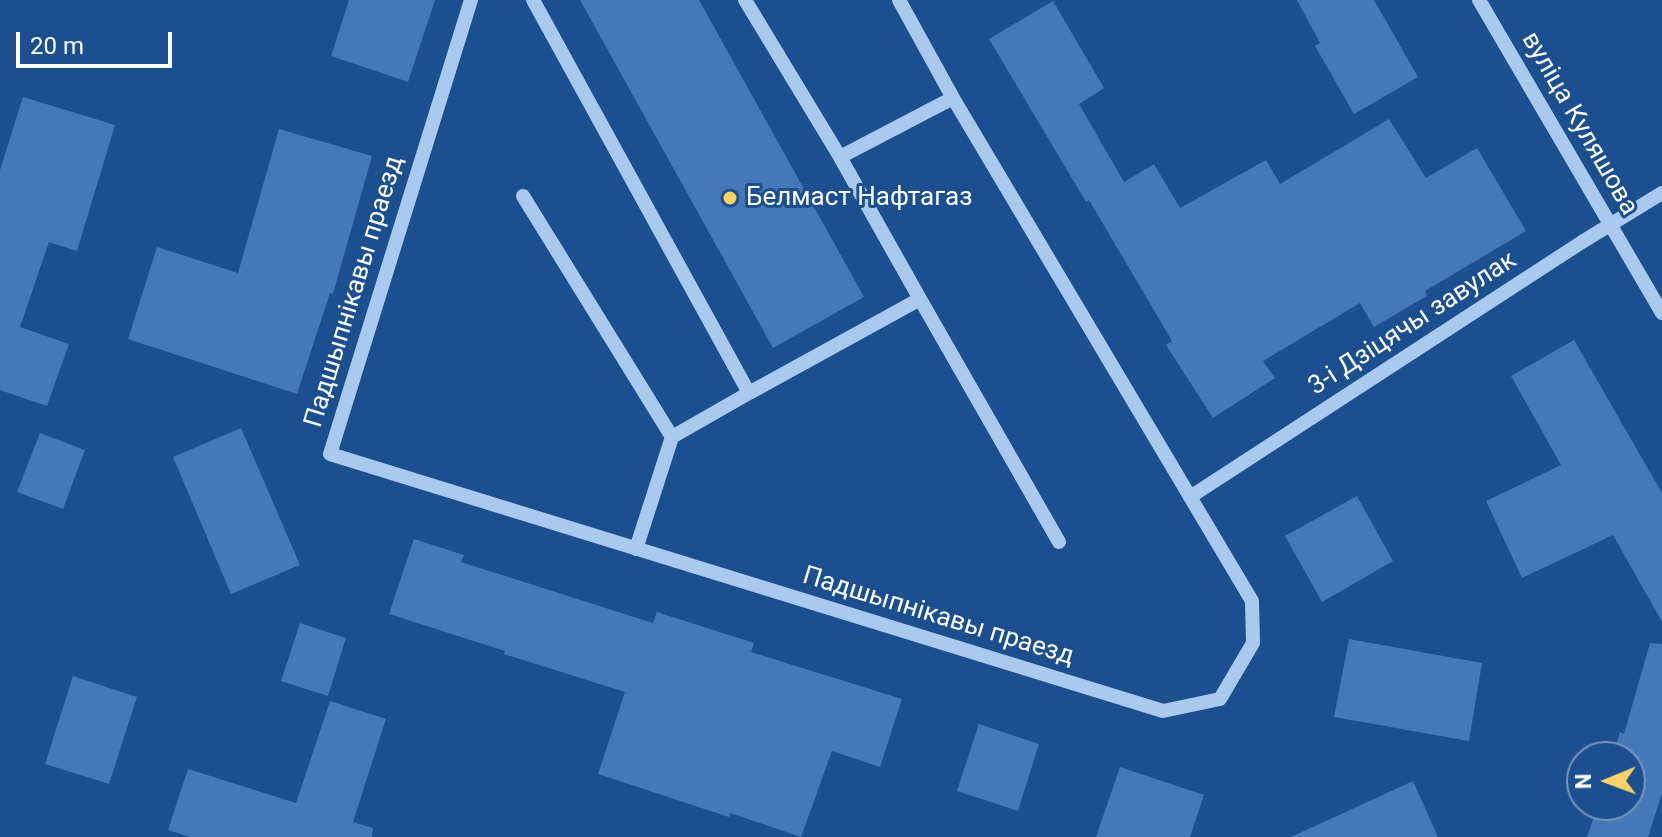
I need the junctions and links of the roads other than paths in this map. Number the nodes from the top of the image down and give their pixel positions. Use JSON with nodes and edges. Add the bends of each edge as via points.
{"nodes":[{"id":1,"x":471,"y":0,"type":"edge"},
{"id":2,"x":533,"y":0,"type":"edge"},
{"id":3,"x":745,"y":0,"type":"edge"},
{"id":4,"x":899,"y":0,"type":"edge"},
{"id":5,"x":1479,"y":0,"type":"edge"},
{"id":6,"x":953,"y":98,"type":"junction"},
{"id":7,"x":840,"y":157,"type":"junction"},
{"id":8,"x":1662,"y":193,"type":"edge"},
{"id":9,"x":523,"y":196,"type":"dead end"},
{"id":10,"x":1610,"y":226,"type":"junction"},
{"id":11,"x":920,"y":299,"type":"junction"},
{"id":12,"x":1662,"y":313,"type":"edge"},
{"id":13,"x":749,"y":393,"type":"junction"},
{"id":14,"x":672,"y":437,"type":"junction"},
{"id":15,"x":1190,"y":497,"type":"junction"},
{"id":16,"x":1059,"y":542,"type":"dead end"},
{"id":17,"x":636,"y":549,"type":"junction"}],
"edges":[{"from":1,"to":17,"type":"street","name":"Падшыпнікавы праезд","via":[[330,454]]},
{"from":2,"to":13,"type":"street"},
{"from":3,"to":7,"type":"street"},
{"from":4,"to":6,"type":"street","name":"Падшыпнікавы праезд"},
{"from":5,"to":10,"type":"street","name":"вуліца Куляшова"},
{"from":6,"to":7,"type":"street"},
{"from":6,"to":15,"type":"street","name":"Падшыпнікавы праезд"},
{"from":7,"to":11,"type":"street"},
{"from":8,"to":10,"type":"street","name":"3-і Дзіцячы завулак"},
{"from":9,"to":14,"type":"street"},
{"from":10,"to":12,"type":"street","name":"вуліца Куляшова"},
{"from":10,"to":15,"type":"street","name":"3-і Дзіцячы завулак"},
{"from":11,"to":13,"type":"street"},
{"from":11,"to":16,"type":"street"},
{"from":13,"to":14,"type":"street"},
{"from":14,"to":17,"type":"street"},
{"from":15,"to":17,"type":"street","name":"Падшыпнікавы праезд","via":[[1252,601],[1253,643],[1220,699],[1163,711]]}]}
